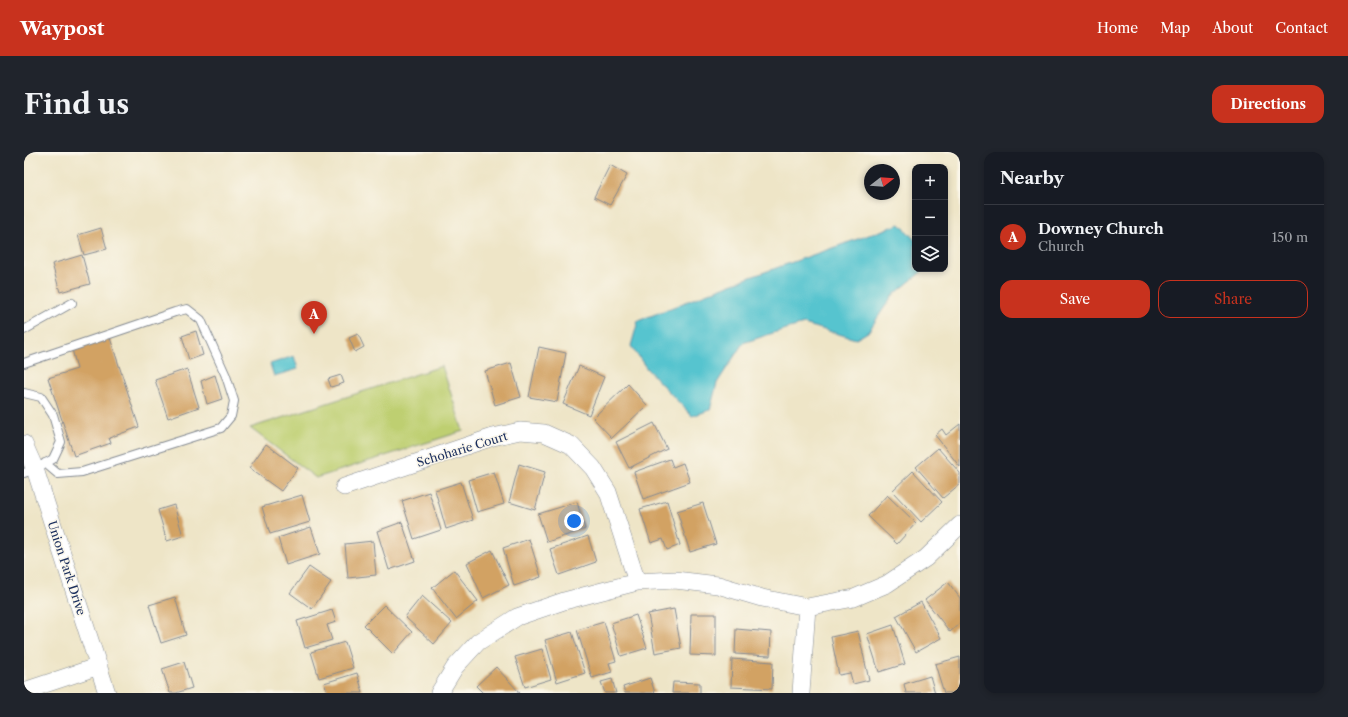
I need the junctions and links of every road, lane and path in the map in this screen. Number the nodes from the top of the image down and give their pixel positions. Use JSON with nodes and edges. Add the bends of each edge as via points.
{"nodes":[{"id":1,"x":72,"y":303,"type":"dead end"},
{"id":2,"x":24,"y":330,"type":"edge"},
{"id":3,"x":24,"y":363,"type":"edge"},
{"id":4,"x":24,"y":393,"type":"edge"},
{"id":5,"x":24,"y":444,"type":"edge"},
{"id":6,"x":35,"y":468,"type":"edge"},
{"id":7,"x":344,"y":487,"type":"dead end"},
{"id":8,"x":960,"y":525,"type":"edge"},
{"id":9,"x":637,"y":582,"type":"junction"},
{"id":10,"x":808,"y":607,"type":"junction"},
{"id":11,"x":99,"y":666,"type":"junction"},
{"id":12,"x":24,"y":691,"type":"edge"},
{"id":13,"x":108,"y":693,"type":"edge"},
{"id":14,"x":439,"y":693,"type":"edge"},
{"id":15,"x":801,"y":693,"type":"edge"}],
"edges":[{"from":1,"to":2,"type":"lane"},
{"from":3,"to":6,"type":"lane","via":[[187,309],[201,320],[226,376],[234,401],[231,416],[221,428],[82,472],[58,474]]},
{"from":4,"to":6,"type":"lane","via":[[41,397],[54,415],[61,442],[53,459]]},
{"from":5,"to":6,"type":"street","name":"Union Park Drive"},
{"from":6,"to":11,"type":"street","name":"Union Park Drive"},
{"from":7,"to":9,"type":"street","name":"Schoharie Court","via":[[494,437],[520,431],[544,433],[571,445],[593,468],[608,492]]},
{"from":8,"to":10,"type":"street","via":[[926,558],[887,584],[854,598]]},
{"from":9,"to":10,"type":"street","via":[[675,580],[718,584],[762,598]]},
{"from":9,"to":14,"type":"street","via":[[564,600],[517,617],[478,642],[455,667]]},
{"from":10,"to":15,"type":"street"},
{"from":11,"to":12,"type":"street"},
{"from":11,"to":13,"type":"street","name":"Union Park Drive"}]}
